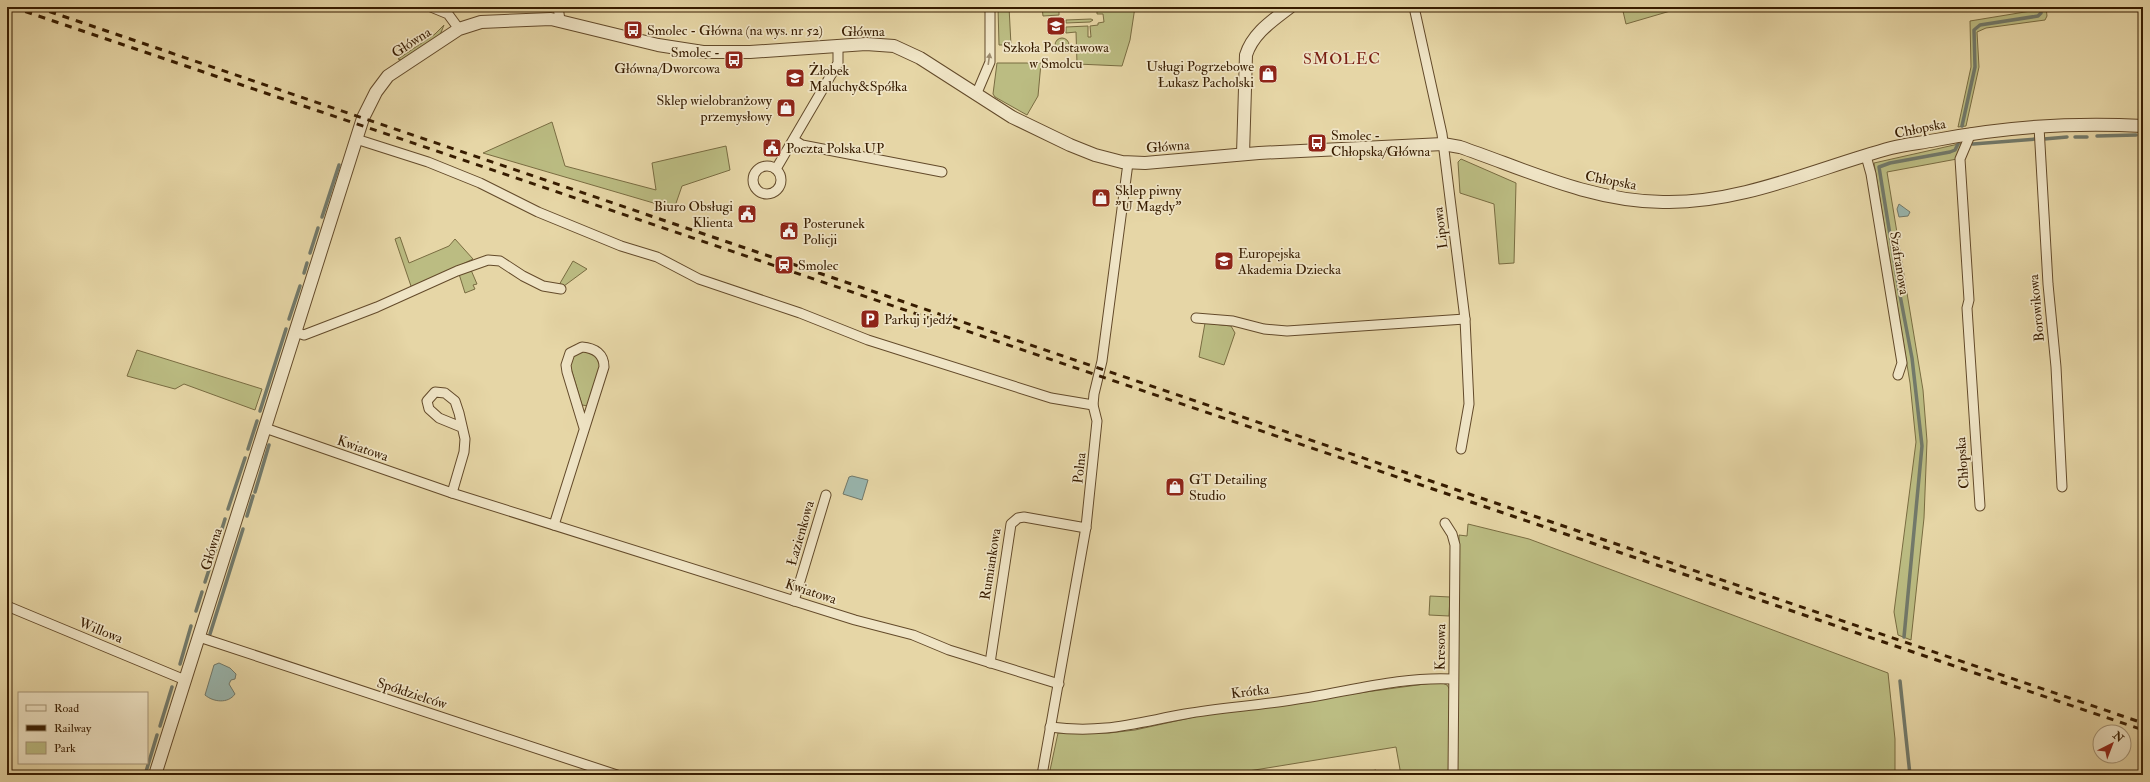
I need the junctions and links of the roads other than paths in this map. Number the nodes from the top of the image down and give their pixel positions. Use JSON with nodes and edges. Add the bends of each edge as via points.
{"nodes":[{"id":1,"x":431,"y":7,"type":"edge"},
{"id":2,"x":558,"y":7,"type":"edge"},
{"id":3,"x":990,"y":7,"type":"edge"},
{"id":4,"x":1290,"y":7,"type":"edge"},
{"id":5,"x":1414,"y":7,"type":"edge"},
{"id":6,"x":560,"y":20,"type":"junction"},
{"id":7,"x":459,"y":29,"type":"junction"},
{"id":8,"x":838,"y":46,"type":"junction"},
{"id":9,"x":976,"y":96,"type":"junction"},
{"id":10,"x":2143,"y":126,"type":"edge"},
{"id":11,"x":2039,"y":127,"type":"junction"},
{"id":12,"x":1971,"y":133,"type":"junction"},
{"id":13,"x":356,"y":138,"type":"junction"},
{"id":14,"x":794,"y":140,"type":"junction"},
{"id":15,"x":1444,"y":144,"type":"junction"},
{"id":16,"x":1243,"y":154,"type":"junction"},
{"id":17,"x":1866,"y":156,"type":"junction"},
{"id":18,"x":1128,"y":163,"type":"junction"},
{"id":19,"x":776,"y":170,"type":"dead end"},
{"id":20,"x":942,"y":172,"type":"dead end"},
{"id":21,"x":561,"y":289,"type":"dead end"},
{"id":22,"x":1196,"y":318,"type":"dead end"},
{"id":23,"x":1464,"y":319,"type":"junction"},
{"id":24,"x":295,"y":332,"type":"junction"},
{"id":25,"x":1898,"y":375,"type":"dead end"},
{"id":26,"x":1093,"y":405,"type":"junction"},
{"id":27,"x":461,"y":427,"type":"dead end"},
{"id":28,"x":265,"y":428,"type":"junction"},
{"id":29,"x":584,"y":428,"type":"junction"},
{"id":30,"x":1461,"y":449,"type":"dead end"},
{"id":31,"x":2062,"y":487,"type":"dead end"},
{"id":32,"x":452,"y":492,"type":"junction"},
{"id":33,"x":826,"y":495,"type":"dead end"},
{"id":34,"x":1980,"y":506,"type":"dead end"},
{"id":35,"x":1444,"y":523,"type":"dead end"},
{"id":36,"x":554,"y":525,"type":"junction"},
{"id":37,"x":1086,"y":528,"type":"junction"},
{"id":38,"x":794,"y":601,"type":"junction"},
{"id":39,"x":7,"y":606,"type":"edge"},
{"id":40,"x":199,"y":637,"type":"junction"},
{"id":41,"x":990,"y":663,"type":"junction"},
{"id":42,"x":1453,"y":679,"type":"junction"},
{"id":43,"x":185,"y":680,"type":"junction"},
{"id":44,"x":1059,"y":684,"type":"junction"},
{"id":45,"x":1050,"y":727,"type":"junction"},
{"id":46,"x":156,"y":775,"type":"edge"},
{"id":47,"x":617,"y":775,"type":"edge"},
{"id":48,"x":1042,"y":775,"type":"edge"},
{"id":49,"x":1453,"y":775,"type":"edge"}],
"edges":[{"from":1,"to":7,"type":"street","via":[[448,14]]},
{"from":2,"to":6,"type":"street"},
{"from":9,"to":3,"type":"street","one_way":true,"via":[[990,62]]},
{"from":4,"to":16,"type":"street","via":[[1257,34],[1246,55]]},
{"from":5,"to":15,"type":"street","name":"Lipowa"},
{"from":6,"to":7,"type":"street","name":"Główna","via":[[488,21]]},
{"from":6,"to":8,"type":"street","name":"Główna","via":[[658,45],[696,51],[750,52]]},
{"from":7,"to":13,"type":"street","name":"Główna","via":[[388,76],[370,102]]},
{"from":8,"to":9,"type":"street","name":"Główna","via":[[866,44],[901,48]]},
{"from":8,"to":14,"type":"street","via":[[838,63]]},
{"from":9,"to":18,"type":"street","name":"Główna","via":[[1051,136],[1095,154]]},
{"from":10,"to":11,"type":"street","name":"Chłopska"},
{"from":11,"to":12,"type":"street","name":"Chłopska"},
{"from":11,"to":31,"type":"street","name":"Borowikowa"},
{"from":12,"to":17,"type":"street","name":"Chłopska","via":[[1893,148]]},
{"from":12,"to":34,"type":"street","name":"Chłopska","via":[[1960,159]]},
{"from":13,"to":24,"type":"street","name":"Główna"},
{"from":13,"to":26,"type":"street","via":[[443,168],[545,215],[621,246],[657,257],[699,279],[897,349],[1051,398]]},
{"from":14,"to":19,"type":"street"},
{"from":14,"to":20,"type":"street","via":[[802,145]]},
{"from":15,"to":16,"type":"street","name":"Chłopska"},
{"from":15,"to":17,"type":"street","name":"Chłopska","via":[[1460,146],[1568,186],[1609,197],[1663,202],[1705,200],[1757,189]]},
{"from":15,"to":23,"type":"street","name":"Lipowa"},
{"from":16,"to":18,"type":"street","name":"Główna"},
{"from":17,"to":25,"type":"street","name":"Szafranowa","via":[[1902,363]]},
{"from":18,"to":26,"type":"street","name":"Polna","via":[[1102,361]]},
{"from":21,"to":24,"type":"street","via":[[543,286],[500,261],[488,260],[304,335]]},
{"from":22,"to":23,"type":"street","via":[[1233,321],[1264,329],[1287,331]]},
{"from":23,"to":30,"type":"street","name":"Lipowa","via":[[1469,404]]},
{"from":24,"to":28,"type":"street","name":"Główna"},
{"from":26,"to":37,"type":"street","name":"Polna","via":[[1097,420]]},
{"from":27,"to":32,"type":"street","via":[[465,439],[464,452]]},
{"from":28,"to":32,"type":"street","name":"Kwiatowa"},
{"from":28,"to":40,"type":"street","name":"Główna"},
{"from":29,"to":29,"type":"street","via":[[604,362],[596,350],[582,346],[570,353],[566,365]]},
{"from":29,"to":36,"type":"street"},
{"from":32,"to":36,"type":"street","name":"Kwiatowa"},
{"from":33,"to":38,"type":"street","name":"Łazienkowa"},
{"from":35,"to":42,"type":"street","name":"Kresowa","via":[[1452,534],[1455,545]]},
{"from":36,"to":38,"type":"street","name":"Kwiatowa"},
{"from":37,"to":41,"type":"street","name":"Rumiankowa","via":[[1024,517],[1010,524]]},
{"from":37,"to":44,"type":"street","name":"Polna"},
{"from":38,"to":41,"type":"street","name":"Kwiatowa","via":[[913,635]]},
{"from":39,"to":43,"type":"street","name":"Willowa"},
{"from":40,"to":43,"type":"street","name":"Główna"},
{"from":40,"to":47,"type":"street","name":"Spółdzielców"},
{"from":41,"to":44,"type":"street","name":"Kwiatowa"},
{"from":42,"to":45,"type":"street","name":"Krótka","via":[[1420,679],[1186,714],[1101,730]]},
{"from":42,"to":49,"type":"street","name":"Kresowa"},
{"from":43,"to":46,"type":"street","name":"Główna"},
{"from":44,"to":45,"type":"street","name":"Polna"},
{"from":45,"to":48,"type":"street","name":"Polna"}]}
